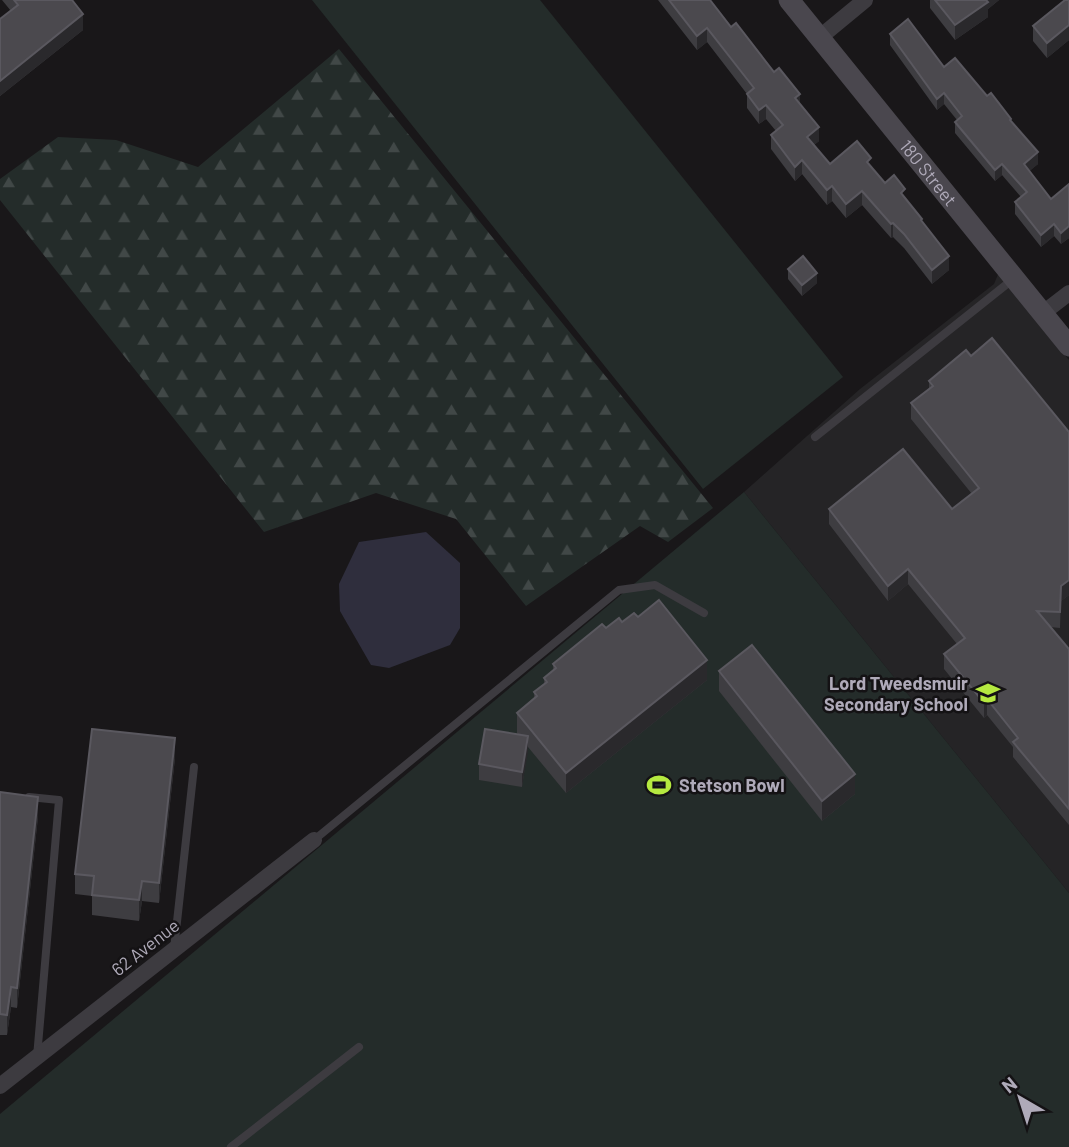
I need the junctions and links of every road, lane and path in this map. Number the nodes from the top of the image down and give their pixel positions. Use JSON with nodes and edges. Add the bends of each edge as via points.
{"nodes":[{"id":1,"x":789,"y":0,"type":"edge"},
{"id":2,"x":865,"y":0,"type":"edge"},
{"id":3,"x":819,"y":38,"type":"junction"},
{"id":4,"x":1015,"y":278,"type":"junction"},
{"id":5,"x":1069,"y":293,"type":"edge"},
{"id":6,"x":1043,"y":313,"type":"junction"},
{"id":7,"x":1069,"y":346,"type":"edge"},
{"id":8,"x":815,"y":437,"type":"dead end"},
{"id":9,"x":704,"y":613,"type":"dead end"},
{"id":10,"x":194,"y":767,"type":"dead end"},
{"id":11,"x":24,"y":797,"type":"edge"},
{"id":12,"x":314,"y":840,"type":"joint"},
{"id":13,"x":174,"y":949,"type":"junction"},
{"id":14,"x":359,"y":1047,"type":"dead end"},
{"id":15,"x":37,"y":1057,"type":"junction"},
{"id":16,"x":0,"y":1086,"type":"edge"},
{"id":17,"x":231,"y":1147,"type":"edge"}],
"edges":[{"from":1,"to":3,"type":"street","name":"180 Street"},
{"from":2,"to":3,"type":"street"},
{"from":3,"to":4,"type":"street","name":"180 Street"},
{"from":4,"to":6,"type":"street","name":"180 Street"},
{"from":4,"to":8,"type":"lane"},
{"from":5,"to":6,"type":"street"},
{"from":6,"to":7,"type":"street","name":"180 Street"},
{"from":9,"to":12,"type":"lane","via":[[656,585],[619,590]]},
{"from":10,"to":13,"type":"lane"},
{"from":11,"to":15,"type":"lane","via":[[59,800]]},
{"from":12,"to":13,"type":"street","name":"62 Avenue"},
{"from":13,"to":15,"type":"street","name":"62 Avenue"},
{"from":14,"to":17,"type":"lane"},
{"from":15,"to":16,"type":"street","name":"62 Avenue"}]}
